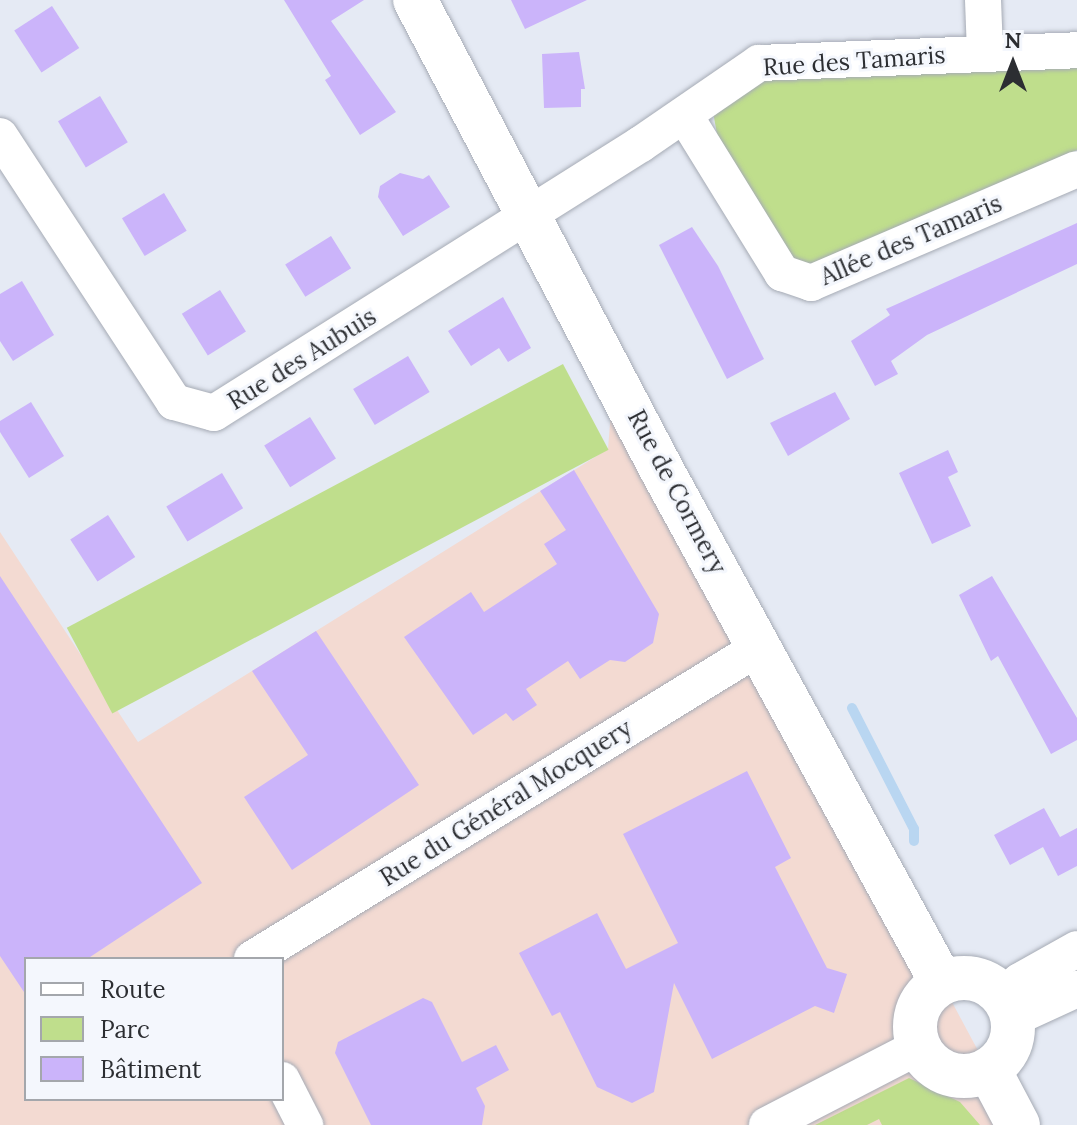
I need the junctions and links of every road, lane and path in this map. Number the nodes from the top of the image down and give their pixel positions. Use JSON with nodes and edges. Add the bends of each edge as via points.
{"nodes":[{"id":1,"x":415,"y":0,"type":"edge"},
{"id":2,"x":983,"y":0,"type":"edge"},
{"id":3,"x":1077,"y":50,"type":"edge"},
{"id":4,"x":985,"y":53,"type":"junction"},
{"id":5,"x":685,"y":116,"type":"junction"},
{"id":6,"x":0,"y":136,"type":"edge"},
{"id":7,"x":1077,"y":169,"type":"edge"},
{"id":8,"x":531,"y":214,"type":"junction"},
{"id":9,"x":760,"y":647,"type":"junction"},
{"id":10,"x":1077,"y":949,"type":"edge"},
{"id":11,"x":255,"y":957,"type":"edge"},
{"id":12,"x":942,"y":983,"type":"junction"},
{"id":13,"x":1077,"y":989,"type":"edge"},
{"id":14,"x":1007,"y":1008,"type":"junction"},
{"id":15,"x":918,"y":1047,"type":"junction"},
{"id":16,"x":989,"y":1070,"type":"junction"},
{"id":17,"x":284,"y":1084,"type":"edge"},
{"id":18,"x":305,"y":1125,"type":"edge"},
{"id":19,"x":767,"y":1125,"type":"edge"},
{"id":20,"x":1018,"y":1125,"type":"edge"}],
"edges":[{"from":1,"to":8,"type":"main road","name":"Rue de Cormery"},
{"from":2,"to":4,"type":"street"},
{"from":3,"to":4,"type":"street","name":"Rue des Tamaris"},
{"from":4,"to":5,"type":"street","name":"Rue des Tamaris","via":[[759,63]]},
{"from":5,"to":7,"type":"street","name":"Allée des Tamaris","via":[[782,273],[811,283]]},
{"from":5,"to":8,"type":"street","name":"Rue des Tamaris"},
{"from":6,"to":8,"type":"street","name":"Rue des Aubuis","via":[[174,402],[197,412],[214,413],[232,403]]},
{"from":8,"to":9,"type":"main road","name":"Rue de Cormery"},
{"from":9,"to":11,"type":"street","name":"Rue du Général Mocquery"},
{"from":9,"to":12,"type":"main road","name":"Rue de Cormery"},
{"from":10,"to":14,"type":"street","via":[[1020,981]]},
{"from":12,"to":14,"type":"main road","via":[[977,979]]},
{"from":12,"to":15,"type":"main road","via":[[929,992],[915,1018]]},
{"from":13,"to":14,"type":"street"},
{"from":14,"to":16,"type":"main road","via":[[1009,1048]]},
{"from":15,"to":16,"type":"main road","via":[[927,1061],[956,1076]]},
{"from":15,"to":19,"type":"street"},
{"from":16,"to":20,"type":"main road"},
{"from":17,"to":18,"type":"street"}]}
